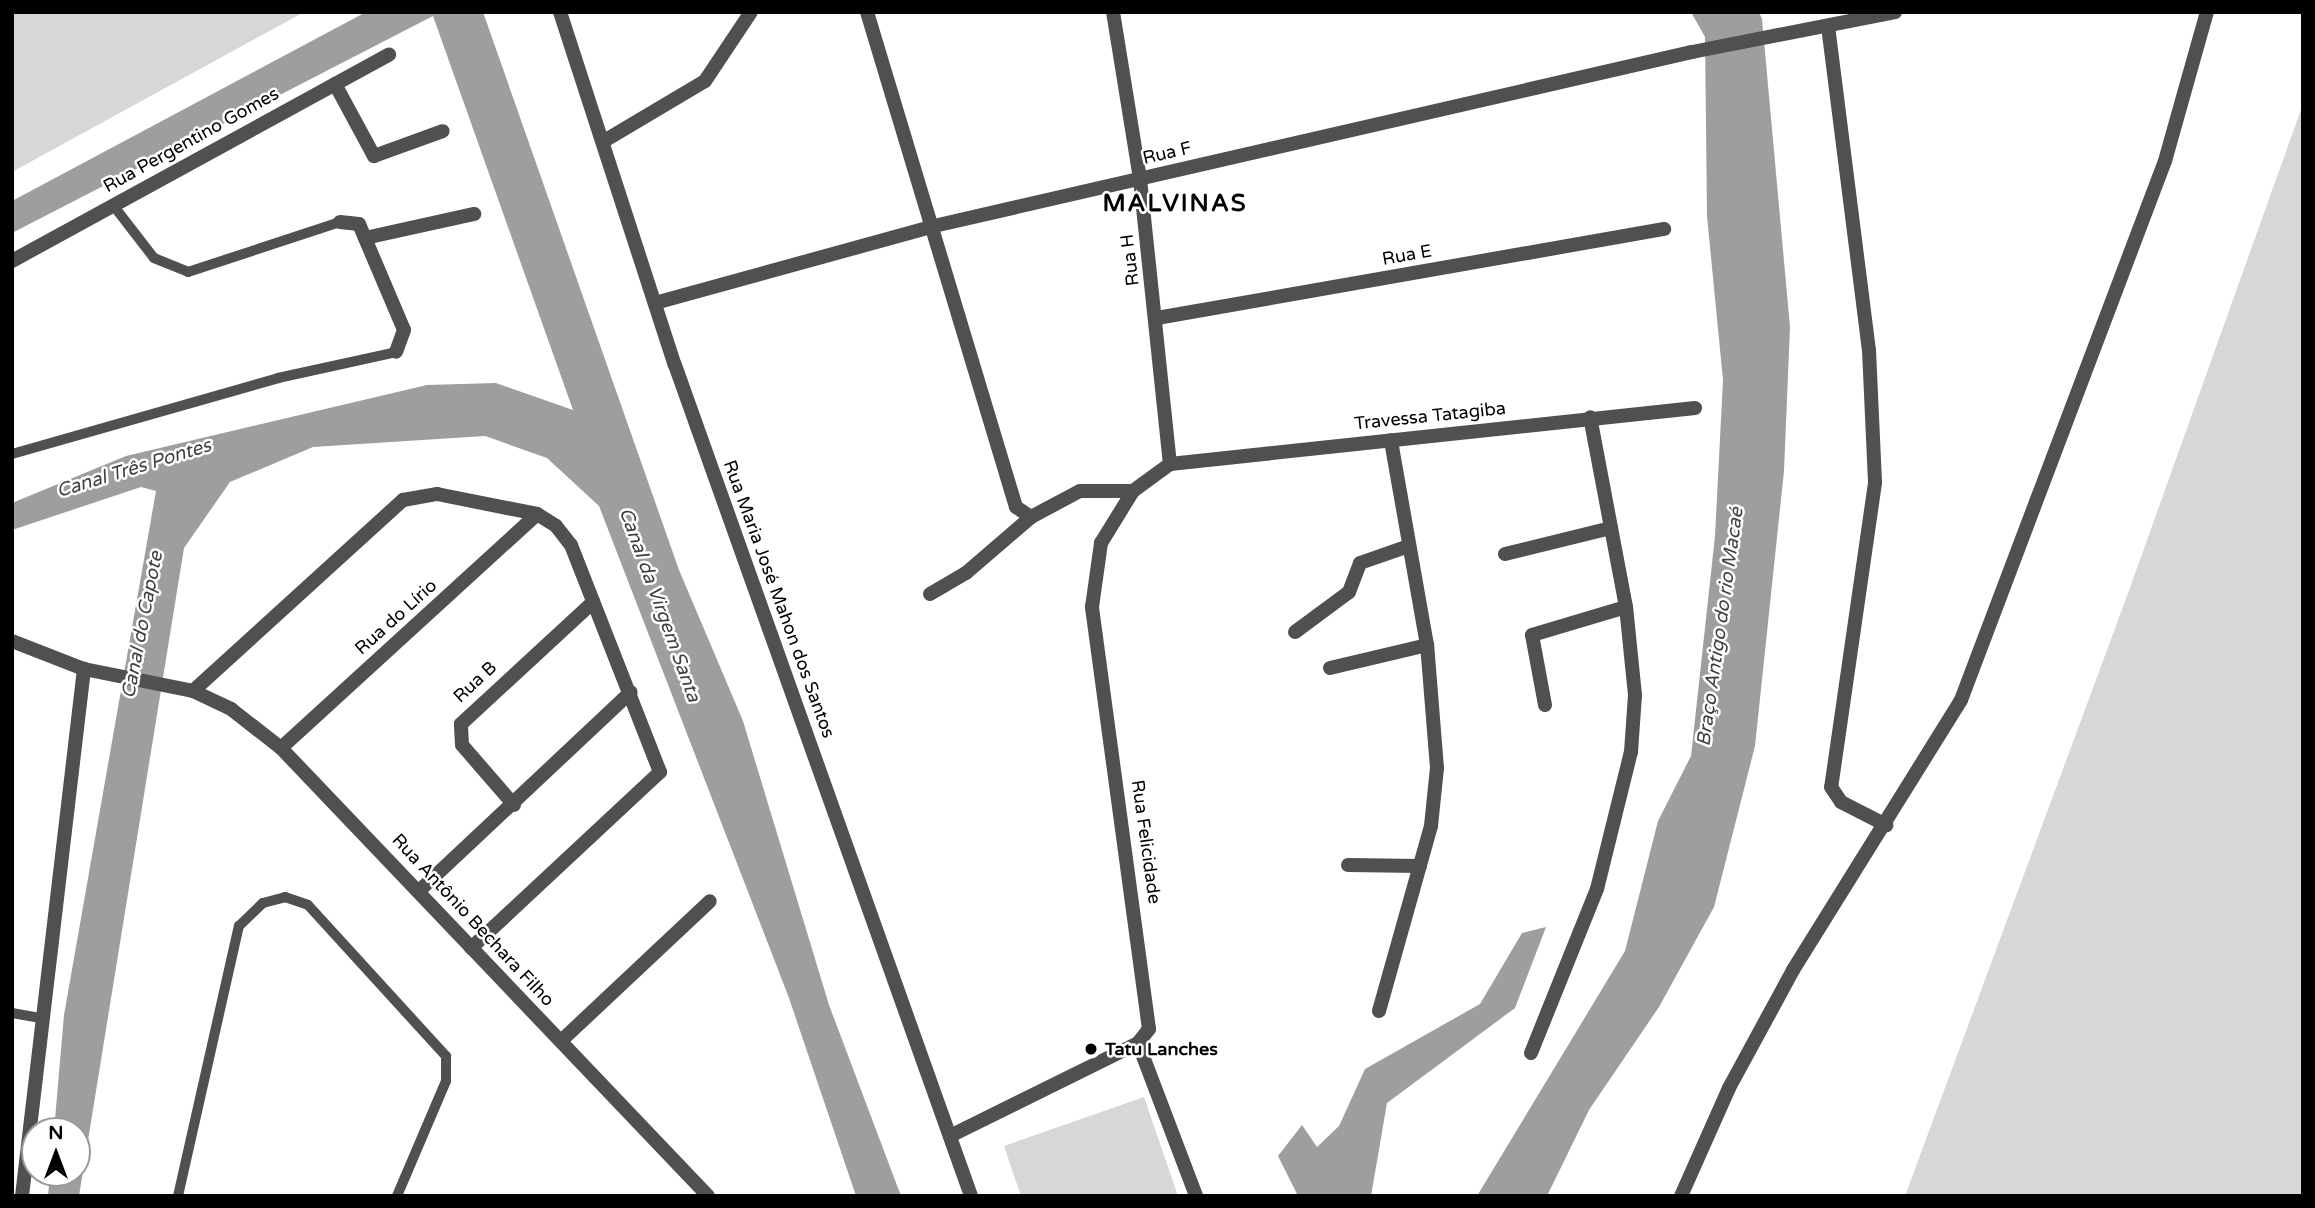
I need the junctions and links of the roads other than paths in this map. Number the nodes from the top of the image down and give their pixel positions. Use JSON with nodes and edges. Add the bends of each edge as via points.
{"nodes":[{"id":1,"x":560,"y":12,"type":"edge"},
{"id":2,"x":751,"y":12,"type":"edge"},
{"id":3,"x":867,"y":12,"type":"edge"},
{"id":4,"x":1113,"y":12,"type":"edge"},
{"id":5,"x":1895,"y":12,"type":"edge"},
{"id":6,"x":2207,"y":12,"type":"edge"},
{"id":7,"x":1828,"y":26,"type":"junction"},
{"id":8,"x":389,"y":55,"type":"dead end"},
{"id":9,"x":335,"y":84,"type":"junction"},
{"id":10,"x":443,"y":131,"type":"dead end"},
{"id":11,"x":604,"y":141,"type":"junction"},
{"id":12,"x":1140,"y":179,"type":"junction"},
{"id":13,"x":113,"y":205,"type":"junction"},
{"id":14,"x":474,"y":214,"type":"dead end"},
{"id":15,"x":340,"y":222,"type":"joint"},
{"id":16,"x":934,"y":226,"type":"junction"},
{"id":17,"x":1664,"y":229,"type":"dead end"},
{"id":18,"x":365,"y":238,"type":"junction"},
{"id":19,"x":12,"y":261,"type":"edge"},
{"id":20,"x":655,"y":303,"type":"junction"},
{"id":21,"x":1157,"y":318,"type":"junction"},
{"id":22,"x":396,"y":352,"type":"joint"},
{"id":23,"x":1695,"y":408,"type":"dead end"},
{"id":24,"x":1590,"y":417,"type":"junction"},
{"id":25,"x":1391,"y":440,"type":"junction"},
{"id":26,"x":12,"y":454,"type":"edge"},
{"id":27,"x":1170,"y":464,"type":"junction"},
{"id":28,"x":1133,"y":491,"type":"junction"},
{"id":29,"x":537,"y":514,"type":"junction"},
{"id":30,"x":1031,"y":517,"type":"junction"},
{"id":31,"x":1611,"y":528,"type":"junction"},
{"id":32,"x":1409,"y":546,"type":"junction"},
{"id":33,"x":1505,"y":554,"type":"dead end"},
{"id":34,"x":930,"y":594,"type":"dead end"},
{"id":35,"x":593,"y":602,"type":"junction"},
{"id":36,"x":1626,"y":607,"type":"junction"},
{"id":37,"x":1295,"y":632,"type":"dead end"},
{"id":38,"x":12,"y":641,"type":"edge"},
{"id":39,"x":1427,"y":645,"type":"junction"},
{"id":40,"x":1330,"y":668,"type":"dead end"},
{"id":41,"x":84,"y":669,"type":"junction"},
{"id":42,"x":194,"y":691,"type":"junction"},
{"id":43,"x":631,"y":692,"type":"junction"},
{"id":44,"x":1545,"y":705,"type":"dead end"},
{"id":45,"x":281,"y":748,"type":"junction"},
{"id":46,"x":514,"y":805,"type":"junction"},
{"id":47,"x":1886,"y":825,"type":"junction"},
{"id":48,"x":1348,"y":864,"type":"dead end"},
{"id":49,"x":1420,"y":866,"type":"junction"},
{"id":50,"x":420,"y":890,"type":"junction"},
{"id":51,"x":710,"y":901,"type":"dead end"},
{"id":52,"x":471,"y":948,"type":"junction"},
{"id":53,"x":1379,"y":1011,"type":"dead end"},
{"id":54,"x":12,"y":1013,"type":"edge"},
{"id":55,"x":40,"y":1018,"type":"junction"},
{"id":56,"x":561,"y":1041,"type":"junction"},
{"id":57,"x":1138,"y":1043,"type":"junction"},
{"id":58,"x":1531,"y":1053,"type":"dead end"},
{"id":59,"x":950,"y":1136,"type":"junction"},
{"id":60,"x":22,"y":1196,"type":"edge"},
{"id":61,"x":178,"y":1196,"type":"edge"},
{"id":62,"x":397,"y":1196,"type":"edge"},
{"id":63,"x":708,"y":1196,"type":"edge"},
{"id":64,"x":971,"y":1196,"type":"edge"},
{"id":65,"x":1196,"y":1196,"type":"edge"},
{"id":66,"x":1681,"y":1196,"type":"edge"}],
"edges":[{"from":1,"to":11,"type":"street","name":"Rua Maria José Mahon dos Santos"},
{"from":2,"to":11,"type":"street","via":[[705,81]]},
{"from":3,"to":16,"type":"street"},
{"from":4,"to":12,"type":"street","name":"Rua H"},
{"from":5,"to":7,"type":"street","name":"Rua F"},
{"from":6,"to":47,"type":"street","via":[[2165,160],[2008,585],[1961,700]]},
{"from":7,"to":12,"type":"street","name":"Rua F","via":[[1692,52]]},
{"from":7,"to":47,"type":"street","via":[[1870,350],[1875,483],[1843,674],[1831,787],[1841,802]]},
{"from":8,"to":9,"type":"street","name":"Rua Pergentino Gomes"},
{"from":9,"to":10,"type":"street","via":[[374,156]]},
{"from":9,"to":13,"type":"street","name":"Rua Pergentino Gomes"},
{"from":11,"to":20,"type":"street","name":"Rua Maria José Mahon dos Santos"},
{"from":12,"to":16,"type":"street","name":"Rua F"},
{"from":12,"to":21,"type":"street","name":"Rua H"},
{"from":13,"to":15,"type":"lane","via":[[154,258],[188,272]]},
{"from":13,"to":19,"type":"street","name":"Rua Pergentino Gomes"},
{"from":14,"to":18,"type":"street"},
{"from":15,"to":18,"type":"street","via":[[359,224]]},
{"from":16,"to":20,"type":"street","name":"Rua F"},
{"from":16,"to":30,"type":"street","via":[[1016,507]]},
{"from":17,"to":21,"type":"street","name":"Rua E"},
{"from":18,"to":22,"type":"street","via":[[404,330]]},
{"from":20,"to":59,"type":"street","name":"Rua Maria José Mahon dos Santos"},
{"from":21,"to":27,"type":"street","name":"Rua H"},
{"from":22,"to":26,"type":"lane","via":[[278,377]]},
{"from":23,"to":24,"type":"street","name":"Travessa Tatagiba"},
{"from":24,"to":25,"type":"street","name":"Travessa Tatagiba"},
{"from":24,"to":31,"type":"street"},
{"from":25,"to":27,"type":"street","name":"Travessa Tatagiba"},
{"from":25,"to":32,"type":"street"},
{"from":27,"to":28,"type":"street","name":"Rua Felicidade"},
{"from":28,"to":30,"type":"street","via":[[1080,491]]},
{"from":28,"to":57,"type":"street","name":"Rua Felicidade","via":[[1101,543],[1092,607],[1151,1011],[1149,1029]]},
{"from":29,"to":35,"type":"street","via":[[571,545]]},
{"from":29,"to":42,"type":"street","via":[[437,494],[403,500]]},
{"from":29,"to":45,"type":"street","name":"Rua do Lírio"},
{"from":30,"to":34,"type":"street","via":[[967,573]]},
{"from":31,"to":33,"type":"street"},
{"from":31,"to":36,"type":"street"},
{"from":32,"to":37,"type":"street","via":[[1360,563],[1349,592]]},
{"from":32,"to":39,"type":"street"},
{"from":35,"to":43,"type":"street"},
{"from":35,"to":46,"type":"street","name":"Rua B","via":[[460,724],[462,745]]},
{"from":36,"to":44,"type":"street","via":[[1532,635]]},
{"from":36,"to":58,"type":"street","via":[[1635,695],[1628,764],[1597,889]]},
{"from":38,"to":41,"type":"street","name":"Rua Antônio Bechara Filho"},
{"from":39,"to":40,"type":"street"},
{"from":39,"to":49,"type":"street","via":[[1437,768]]},
{"from":41,"to":42,"type":"street","name":"Rua Antônio Bechara Filho"},
{"from":41,"to":55,"type":"street"},
{"from":42,"to":45,"type":"street","name":"Rua Antônio Bechara Filho","via":[[231,709]]},
{"from":43,"to":46,"type":"street"},
{"from":43,"to":52,"type":"street","via":[[661,760],[654,783]]},
{"from":45,"to":50,"type":"street","name":"Rua Antônio Bechara Filho"},
{"from":46,"to":50,"type":"street"},
{"from":47,"to":66,"type":"street","via":[[1793,970],[1729,1088]]},
{"from":48,"to":49,"type":"street"},
{"from":49,"to":53,"type":"street"},
{"from":50,"to":52,"type":"street","name":"Rua Antônio Bechara Filho"},
{"from":51,"to":56,"type":"street"},
{"from":52,"to":56,"type":"street","name":"Rua Antônio Bechara Filho"},
{"from":54,"to":55,"type":"lane"},
{"from":55,"to":60,"type":"street"},
{"from":56,"to":63,"type":"street","name":"Rua Antônio Bechara Filho"},
{"from":57,"to":59,"type":"street"},
{"from":57,"to":65,"type":"street"},
{"from":59,"to":64,"type":"street","name":"Rua Maria José Mahon dos Santos"},
{"from":61,"to":62,"type":"lane","via":[[239,926],[263,903],[285,897],[308,905],[446,1056],[446,1080]]}]}
